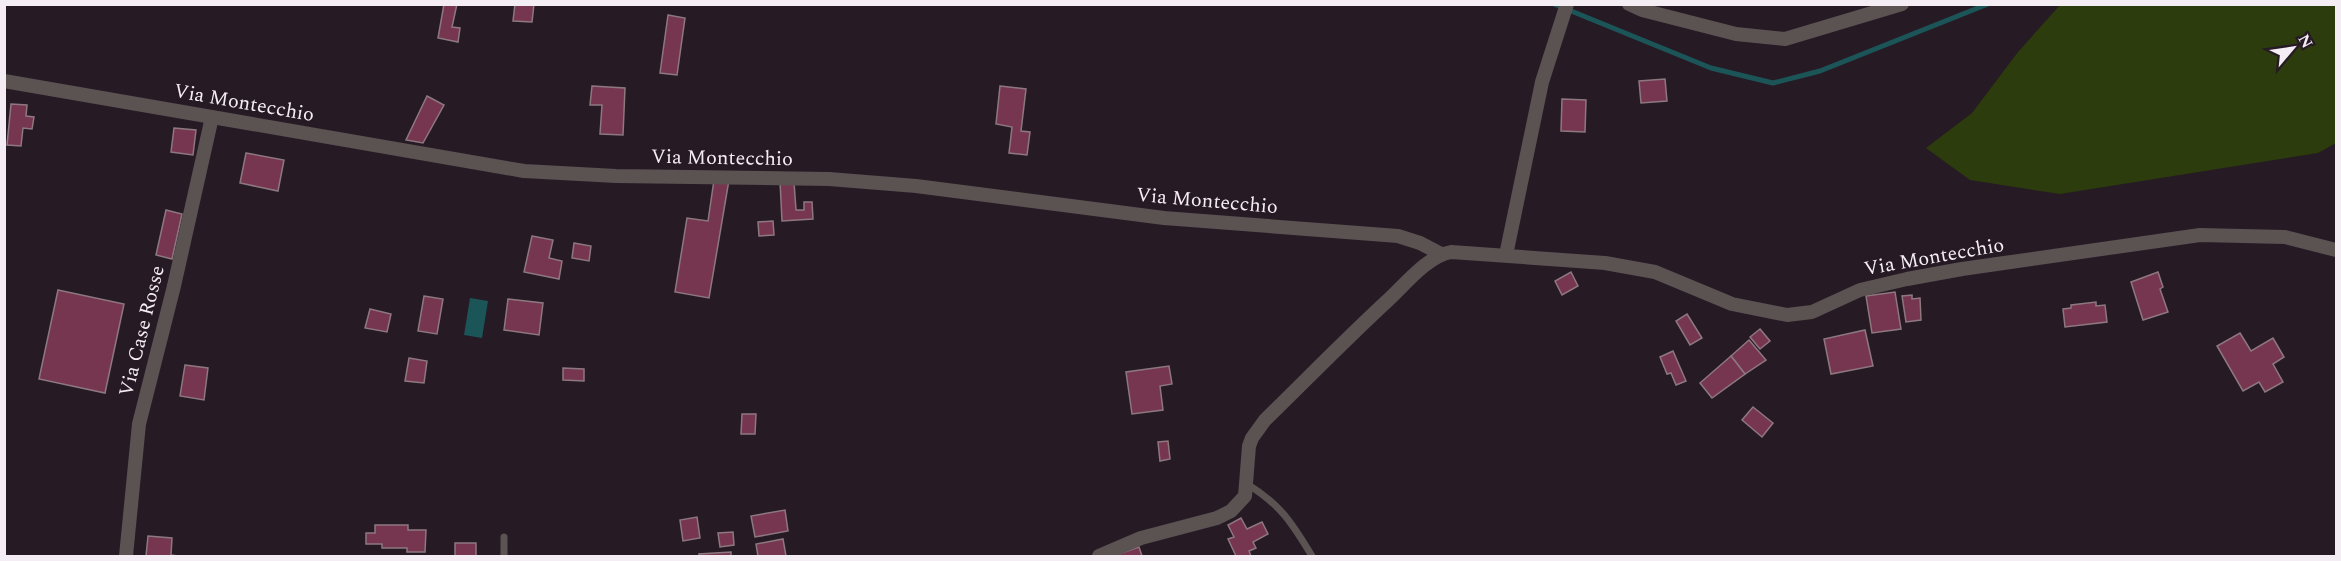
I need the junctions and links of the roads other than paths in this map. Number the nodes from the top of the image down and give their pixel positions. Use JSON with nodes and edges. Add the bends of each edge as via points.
{"nodes":[{"id":1,"x":1567,"y":4,"type":"edge"},
{"id":2,"x":1629,"y":4,"type":"edge"},
{"id":3,"x":1902,"y":4,"type":"edge"},
{"id":4,"x":4,"y":81,"type":"edge"},
{"id":5,"x":212,"y":117,"type":"junction"},
{"id":6,"x":2337,"y":250,"type":"edge"},
{"id":7,"x":1440,"y":254,"type":"junction"},
{"id":8,"x":1506,"y":255,"type":"junction"},
{"id":9,"x":1247,"y":484,"type":"junction"},
{"id":10,"x":504,"y":537,"type":"dead end"},
{"id":11,"x":126,"y":556,"type":"edge"},
{"id":12,"x":504,"y":556,"type":"edge"},
{"id":13,"x":1100,"y":556,"type":"edge"},
{"id":14,"x":1312,"y":556,"type":"edge"}],
"edges":[{"from":1,"to":8,"type":"street","via":[[1538,100]]},
{"from":2,"to":3,"type":"street","via":[[1736,34],[1785,39]]},
{"from":4,"to":5,"type":"street","name":"Via Montecchio"},
{"from":5,"to":7,"type":"street","name":"Via Montecchio","via":[[524,171],[829,179],[916,186],[1164,218],[1398,236]]},
{"from":5,"to":11,"type":"street","name":"Via Case Rosse","via":[[140,424]]},
{"from":6,"to":8,"type":"street","name":"Via Montecchio","via":[[2286,237],[2200,235],[1907,279],[1860,290],[1812,312],[1787,315],[1732,304],[1655,272],[1605,262]]},
{"from":7,"to":8,"type":"street","name":"Via Montecchio"},
{"from":7,"to":9,"type":"street","via":[[1265,420],[1249,446]]},
{"from":9,"to":13,"type":"street","via":[[1245,496],[1231,511],[1217,518],[1141,538]]},
{"from":9,"to":14,"type":"lane","via":[[1283,512]]},
{"from":10,"to":12,"type":"lane"}]}
